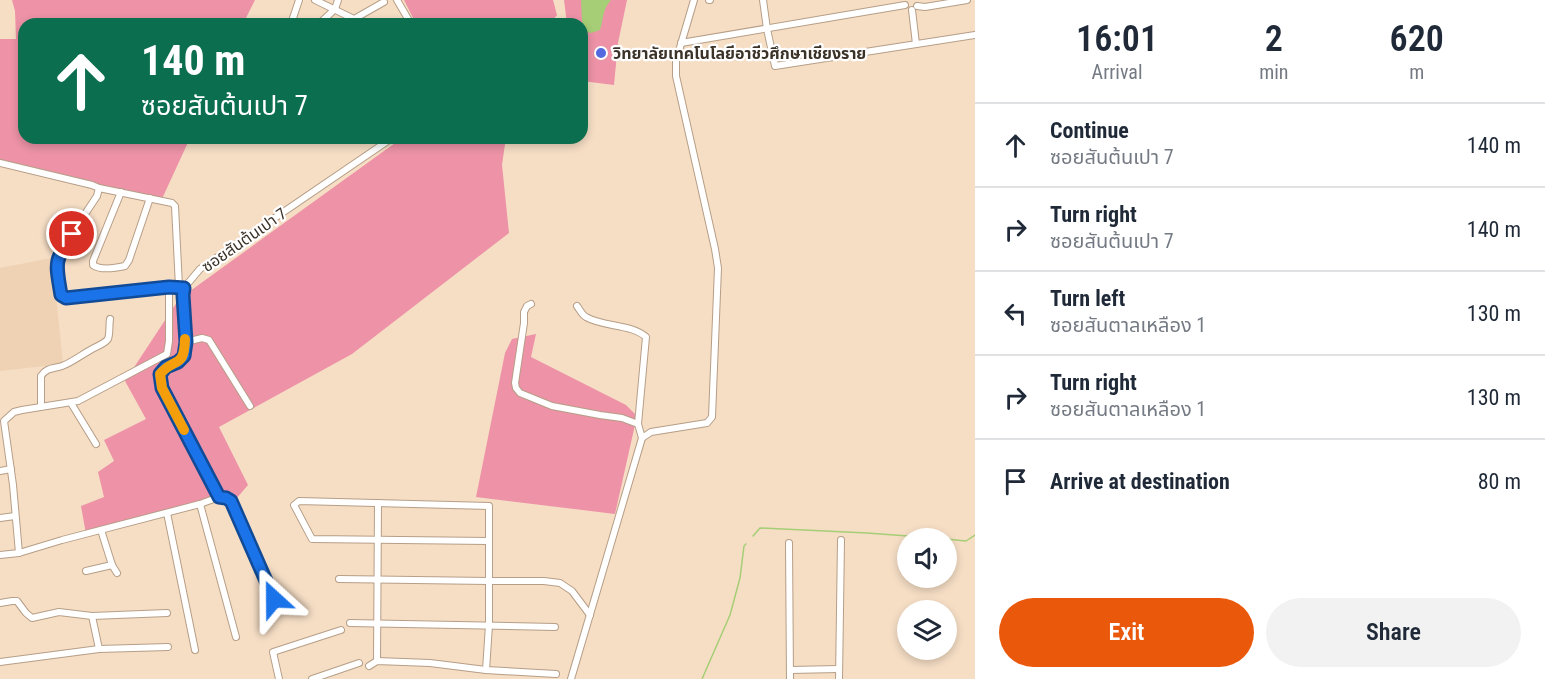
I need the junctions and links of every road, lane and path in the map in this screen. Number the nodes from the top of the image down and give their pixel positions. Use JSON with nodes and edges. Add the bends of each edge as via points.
{"nodes":[{"id":1,"x":299,"y":0,"type":"edge"},
{"id":2,"x":315,"y":0,"type":"edge"},
{"id":3,"x":338,"y":0,"type":"edge"},
{"id":4,"x":397,"y":0,"type":"edge"},
{"id":5,"x":694,"y":0,"type":"edge"},
{"id":6,"x":763,"y":0,"type":"edge"},
{"id":7,"x":967,"y":0,"type":"edge"},
{"id":8,"x":384,"y":2,"type":"dead end"},
{"id":9,"x":905,"y":2,"type":"edge"},
{"id":10,"x":915,"y":5,"type":"edge"},
{"id":11,"x":334,"y":9,"type":"junction"},
{"id":12,"x":293,"y":18,"type":"edge"},
{"id":13,"x":325,"y":18,"type":"edge"},
{"id":14,"x":352,"y":18,"type":"edge"},
{"id":15,"x":356,"y":18,"type":"edge"},
{"id":16,"x":408,"y":18,"type":"edge"},
{"id":17,"x":767,"y":29,"type":"junction"},
{"id":18,"x":975,"y":36,"type":"edge"},
{"id":19,"x":681,"y":43,"type":"junction"},
{"id":20,"x":916,"y":44,"type":"junction"},
{"id":21,"x":383,"y":144,"type":"edge"},
{"id":22,"x":0,"y":163,"type":"edge"},
{"id":23,"x":99,"y":188,"type":"junction"},
{"id":24,"x":121,"y":192,"type":"junction"},
{"id":25,"x":150,"y":198,"type":"junction"},
{"id":26,"x":169,"y":287,"type":"junction"},
{"id":27,"x":181,"y":287,"type":"junction"},
{"id":28,"x":531,"y":304,"type":"dead end"},
{"id":29,"x":577,"y":306,"type":"dead end"},
{"id":30,"x":110,"y":320,"type":"dead end"},
{"id":31,"x":186,"y":342,"type":"junction"},
{"id":32,"x":71,"y":403,"type":"junction"},
{"id":33,"x":41,"y":406,"type":"junction"},
{"id":34,"x":250,"y":406,"type":"dead end"},
{"id":35,"x":638,"y":424,"type":"junction"},
{"id":36,"x":2,"y":430,"type":"edge"},
{"id":37,"x":642,"y":438,"type":"junction"},
{"id":38,"x":96,"y":444,"type":"dead end"},
{"id":39,"x":10,"y":469,"type":"junction"},
{"id":40,"x":0,"y":471,"type":"edge"},
{"id":41,"x":219,"y":497,"type":"junction"},
{"id":42,"x":378,"y":503,"type":"junction"},
{"id":43,"x":200,"y":504,"type":"junction"},
{"id":44,"x":167,"y":513,"type":"junction"},
{"id":45,"x":15,"y":516,"type":"junction"},
{"id":46,"x":0,"y":518,"type":"edge"},
{"id":47,"x":101,"y":530,"type":"junction"},
{"id":48,"x":378,"y":540,"type":"junction"},
{"id":49,"x":841,"y":540,"type":"dead end"},
{"id":50,"x":489,"y":541,"type":"junction"},
{"id":51,"x":789,"y":543,"type":"dead end"},
{"id":52,"x":19,"y":553,"type":"junction"},
{"id":53,"x":0,"y":555,"type":"edge"},
{"id":54,"x":112,"y":565,"type":"junction"},
{"id":55,"x":86,"y":571,"type":"dead end"},
{"id":56,"x":117,"y":573,"type":"dead end"},
{"id":57,"x":339,"y":579,"type":"dead end"},
{"id":58,"x":378,"y":579,"type":"junction"},
{"id":59,"x":489,"y":581,"type":"junction"},
{"id":60,"x":274,"y":599,"type":"dead end"},
{"id":61,"x":0,"y":603,"type":"edge"},
{"id":62,"x":167,"y":613,"type":"dead end"},
{"id":63,"x":590,"y":615,"type":"junction"},
{"id":64,"x":92,"y":616,"type":"junction"},
{"id":65,"x":350,"y":623,"type":"dead end"},
{"id":66,"x":377,"y":623,"type":"junction"},
{"id":67,"x":489,"y":625,"type":"junction"},
{"id":68,"x":555,"y":627,"type":"dead end"},
{"id":69,"x":341,"y":630,"type":"dead end"},
{"id":70,"x":236,"y":637,"type":"dead end"},
{"id":71,"x":168,"y":647,"type":"dead end"},
{"id":72,"x":99,"y":649,"type":"junction"},
{"id":73,"x":195,"y":650,"type":"dead end"},
{"id":74,"x":0,"y":662,"type":"edge"},
{"id":75,"x":377,"y":662,"type":"junction"},
{"id":76,"x":359,"y":663,"type":"dead end"},
{"id":77,"x":369,"y":666,"type":"dead end"},
{"id":78,"x":839,"y":669,"type":"junction"},
{"id":79,"x":486,"y":670,"type":"junction"},
{"id":80,"x":790,"y":670,"type":"junction"},
{"id":81,"x":556,"y":675,"type":"dead end"},
{"id":82,"x":279,"y":679,"type":"edge"},
{"id":83,"x":312,"y":679,"type":"edge"},
{"id":84,"x":571,"y":679,"type":"edge"},
{"id":85,"x":790,"y":679,"type":"edge"},
{"id":86,"x":839,"y":679,"type":"edge"}],
"edges":[{"from":1,"to":12,"type":"street"},
{"from":2,"to":11,"type":"street"},
{"from":3,"to":11,"type":"street"},
{"from":4,"to":16,"type":"street"},
{"from":5,"to":19,"type":"street"},
{"from":6,"to":17,"type":"street"},
{"from":7,"to":10,"type":"street"},
{"from":8,"to":15,"type":"street"},
{"from":9,"to":10,"type":"street","via":[[908,9]]},
{"from":9,"to":17,"type":"street"},
{"from":10,"to":20,"type":"street"},
{"from":11,"to":13,"type":"street"},
{"from":11,"to":14,"type":"street"},
{"from":17,"to":19,"type":"street"},
{"from":17,"to":20,"type":"street","via":[[775,66]]},
{"from":18,"to":20,"type":"street"},
{"from":19,"to":37,"type":"street","via":[[676,76],[718,268],[712,417],[707,423],[651,432]]},
{"from":21,"to":27,"type":"street","name":"ซอยสันต้นเปา 7","via":[[200,268]]},
{"from":22,"to":23,"type":"street"},
{"from":23,"to":24,"type":"street"},
{"from":23,"to":26,"type":"street","via":[[59,253],[56,263],[61,295],[66,298]]},
{"from":24,"to":25,"type":"street"},
{"from":24,"to":25,"type":"street","via":[[93,261],[97,268],[125,266]]},
{"from":25,"to":27,"type":"street","via":[[172,203],[176,208]]},
{"from":26,"to":27,"type":"street"},
{"from":26,"to":32,"type":"street","via":[[166,354]]},
{"from":27,"to":31,"type":"street"},
{"from":28,"to":35,"type":"street","via":[[524,312],[515,384],[520,393],[552,406]]},
{"from":29,"to":35,"type":"street","via":[[584,316],[639,331],[646,337]]},
{"from":30,"to":33,"type":"street","via":[[109,336],[104,343],[44,372]]},
{"from":31,"to":34,"type":"street","via":[[209,339]]},
{"from":31,"to":41,"type":"street","via":[[184,356],[160,374],[162,388]]},
{"from":32,"to":33,"type":"street"},
{"from":32,"to":38,"type":"street"},
{"from":33,"to":36,"type":"street","via":[[14,412],[4,421]]},
{"from":35,"to":37,"type":"street"},
{"from":36,"to":39,"type":"street"},
{"from":37,"to":63,"type":"street"},
{"from":39,"to":40,"type":"street"},
{"from":39,"to":45,"type":"street"},
{"from":41,"to":43,"type":"street"},
{"from":41,"to":60,"type":"street","via":[[231,501]]},
{"from":42,"to":48,"type":"street"},
{"from":42,"to":48,"type":"street","via":[[299,501],[294,505],[312,539]]},
{"from":42,"to":50,"type":"street","via":[[489,506]]},
{"from":43,"to":44,"type":"street"},
{"from":43,"to":70,"type":"street"},
{"from":44,"to":47,"type":"street"},
{"from":44,"to":73,"type":"street"},
{"from":45,"to":46,"type":"street"},
{"from":45,"to":52,"type":"street"},
{"from":47,"to":52,"type":"street"},
{"from":47,"to":54,"type":"street"},
{"from":48,"to":50,"type":"street"},
{"from":48,"to":58,"type":"street"},
{"from":49,"to":78,"type":"street"},
{"from":50,"to":59,"type":"street"},
{"from":51,"to":80,"type":"street"},
{"from":52,"to":53,"type":"street"},
{"from":54,"to":55,"type":"street"},
{"from":54,"to":56,"type":"street"},
{"from":57,"to":58,"type":"street"},
{"from":58,"to":59,"type":"street"},
{"from":58,"to":66,"type":"street"},
{"from":59,"to":63,"type":"street","via":[[560,583],[572,591]]},
{"from":59,"to":67,"type":"street"},
{"from":61,"to":64,"type":"street","via":[[17,601],[32,618],[58,612]]},
{"from":62,"to":64,"type":"street"},
{"from":63,"to":84,"type":"street"},
{"from":64,"to":72,"type":"street"},
{"from":65,"to":66,"type":"street"},
{"from":66,"to":67,"type":"street"},
{"from":66,"to":75,"type":"street"},
{"from":67,"to":68,"type":"street"},
{"from":67,"to":79,"type":"street"},
{"from":69,"to":82,"type":"street","via":[[273,652]]},
{"from":71,"to":72,"type":"street"},
{"from":72,"to":74,"type":"street"},
{"from":75,"to":77,"type":"street"},
{"from":75,"to":79,"type":"street"},
{"from":76,"to":83,"type":"street"},
{"from":78,"to":80,"type":"street"},
{"from":78,"to":86,"type":"street"},
{"from":79,"to":81,"type":"street"},
{"from":80,"to":85,"type":"street"}]}
